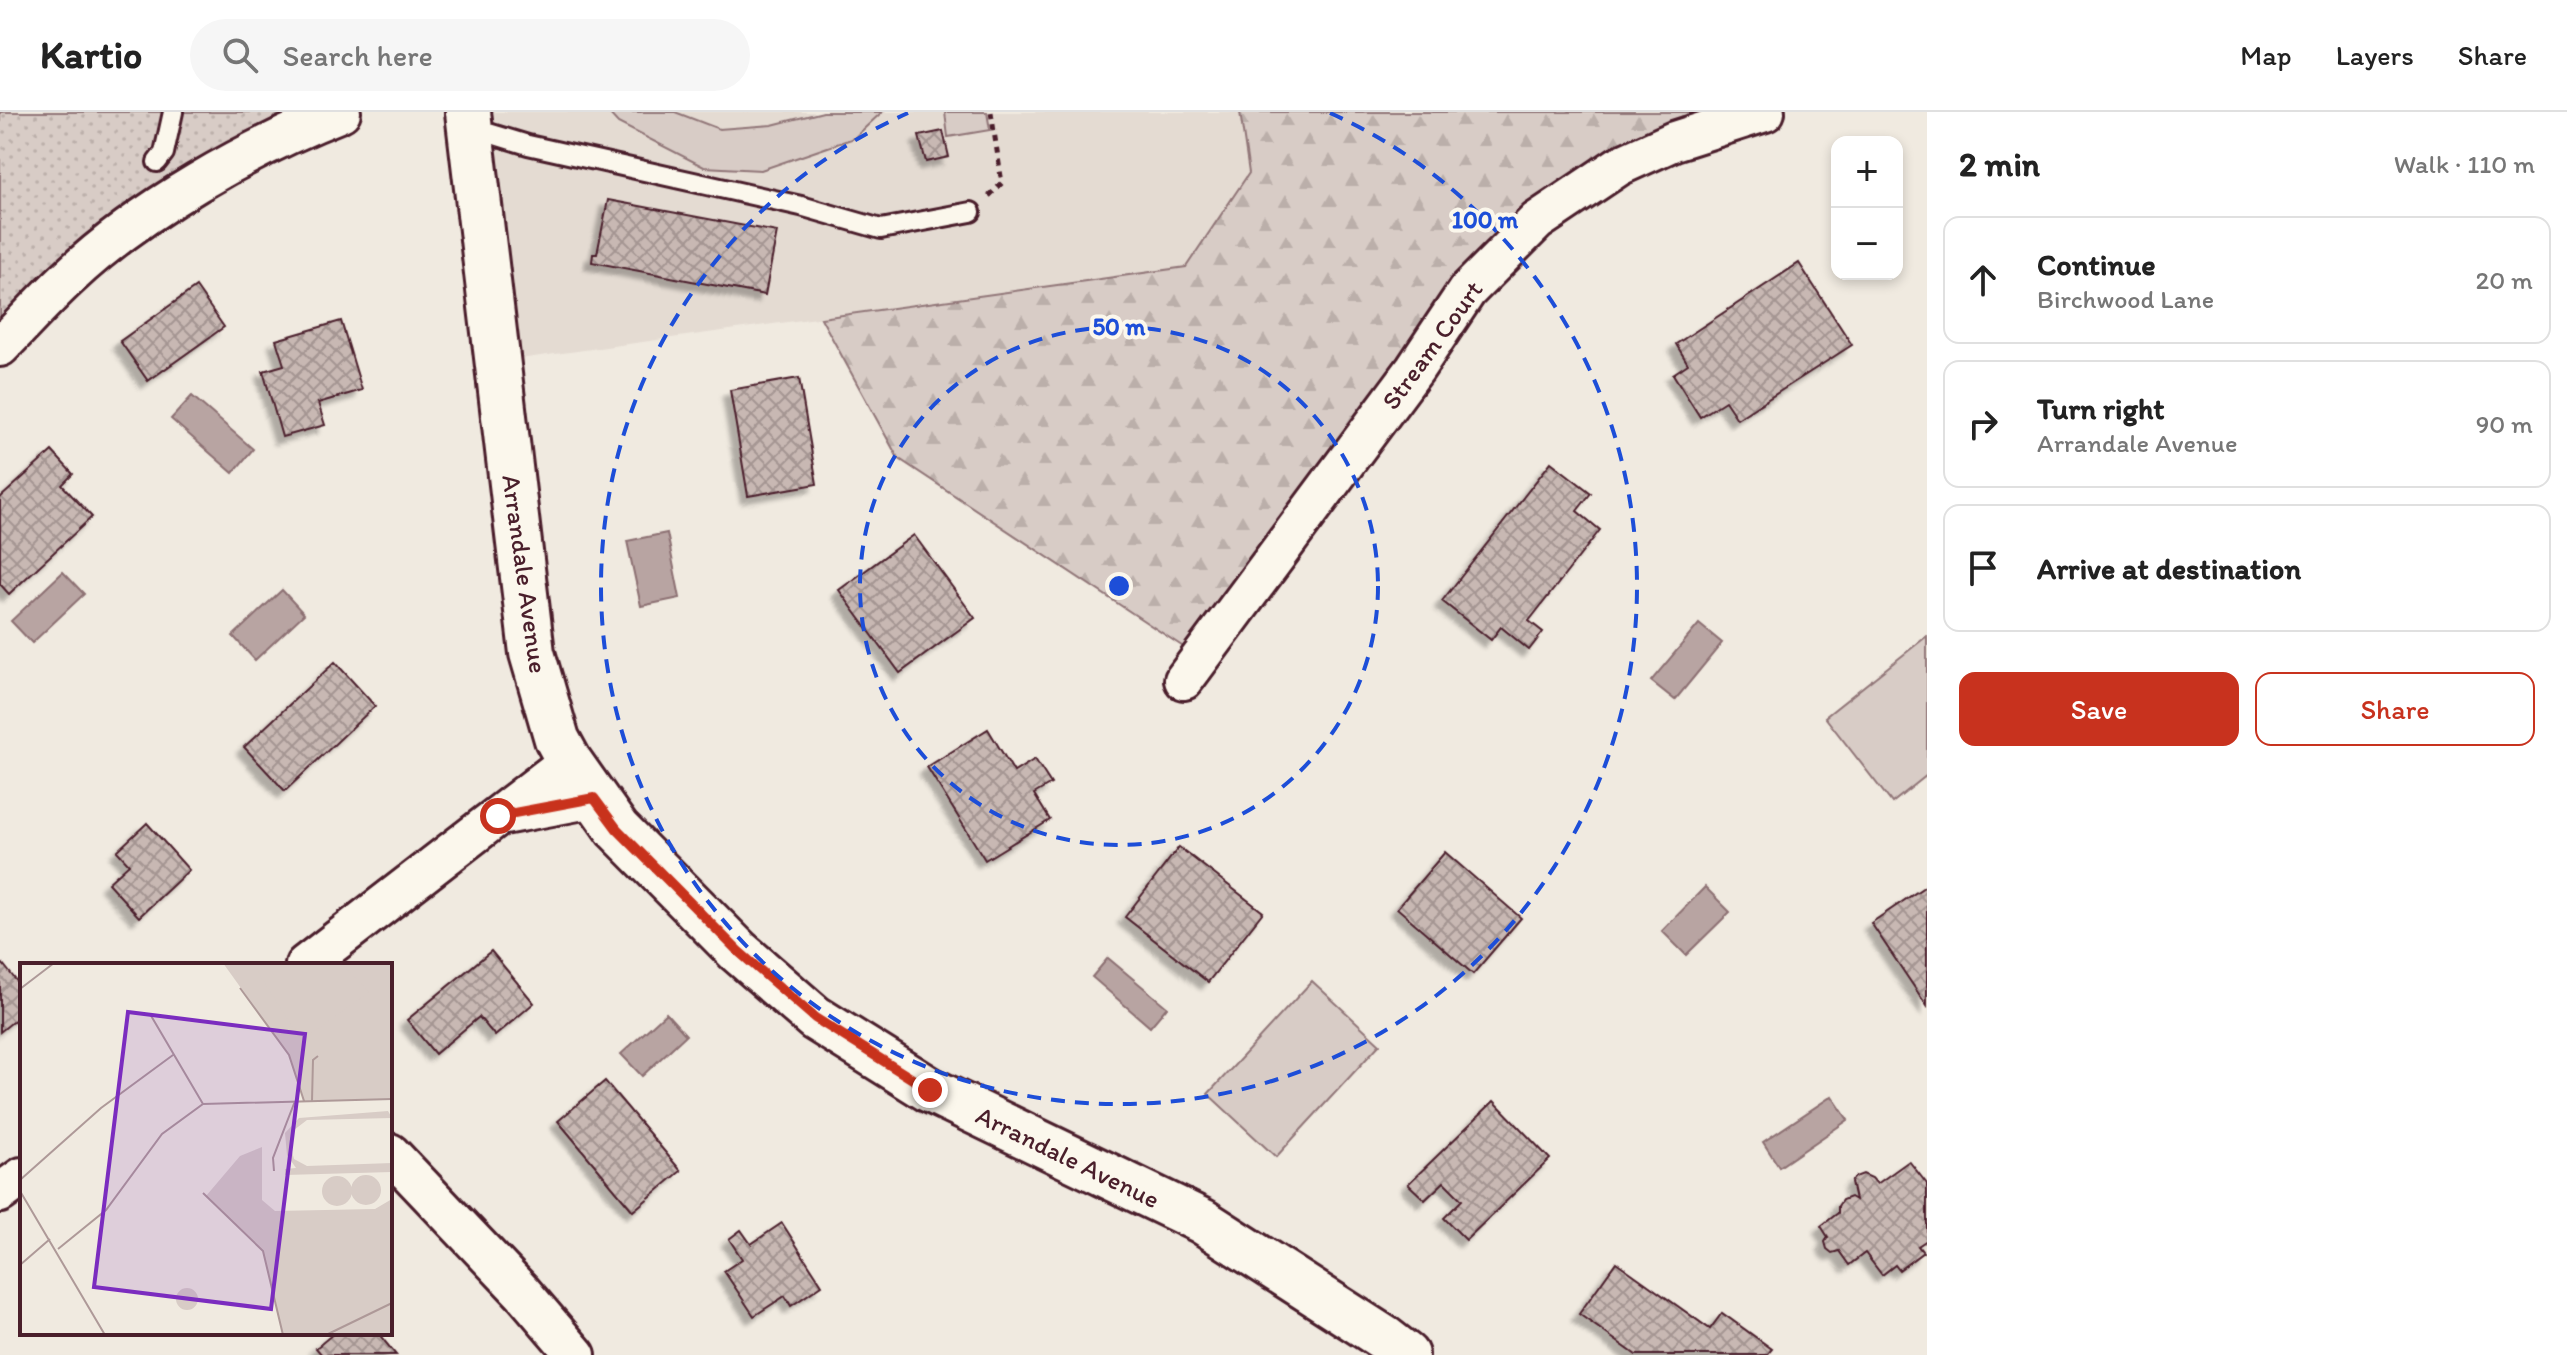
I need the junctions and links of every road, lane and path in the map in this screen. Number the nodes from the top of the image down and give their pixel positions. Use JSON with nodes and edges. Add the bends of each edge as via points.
{"nodes":[{"id":1,"x":173,"y":112,"type":"edge"},
{"id":2,"x":341,"y":112,"type":"edge"},
{"id":3,"x":991,"y":112,"type":"edge"},
{"id":4,"x":1765,"y":112,"type":"edge"},
{"id":5,"x":468,"y":120,"type":"edge"},
{"id":6,"x":157,"y":162,"type":"dead end"},
{"id":7,"x":1002,"y":183,"type":"dead end"},
{"id":8,"x":971,"y":212,"type":"dead end"},
{"id":9,"x":0,"y":347,"type":"edge"},
{"id":10,"x":1184,"y":680,"type":"dead end"},
{"id":11,"x":569,"y":761,"type":"junction"},
{"id":12,"x":594,"y":798,"type":"junction"},
{"id":13,"x":498,"y":816,"type":"junction"},
{"id":14,"x":308,"y":963,"type":"edge"},
{"id":15,"x":392,"y":1155,"type":"edge"},
{"id":16,"x":20,"y":1178,"type":"edge"},
{"id":17,"x":0,"y":1193,"type":"edge"},
{"id":18,"x":576,"y":1355,"type":"edge"},
{"id":19,"x":1406,"y":1355,"type":"edge"}],
"edges":[{"from":1,"to":6,"type":"lane"},
{"from":2,"to":9,"type":"street","via":[[297,129],[157,206],[70,275]]},
{"from":3,"to":7,"type":"path"},
{"from":4,"to":10,"type":"street","name":"Stream Court","via":[[1674,141],[1619,166],[1537,221],[1467,291]]},
{"from":5,"to":8,"type":"lane","via":[[528,145],[881,229]]},
{"from":5,"to":11,"type":"street","name":"Arrandale Avenue","via":[[532,653],[553,727]]},
{"from":11,"to":12,"type":"street","name":"Arrandale Avenue"},
{"from":11,"to":13,"type":"street"},
{"from":12,"to":13,"type":"street"},
{"from":12,"to":19,"type":"street","name":"Arrandale Avenue","via":[[617,829],[738,951],[815,1018],[930,1090],[1202,1221]]},
{"from":13,"to":14,"type":"street"},
{"from":15,"to":18,"type":"street"},
{"from":16,"to":17,"type":"street"}]}
